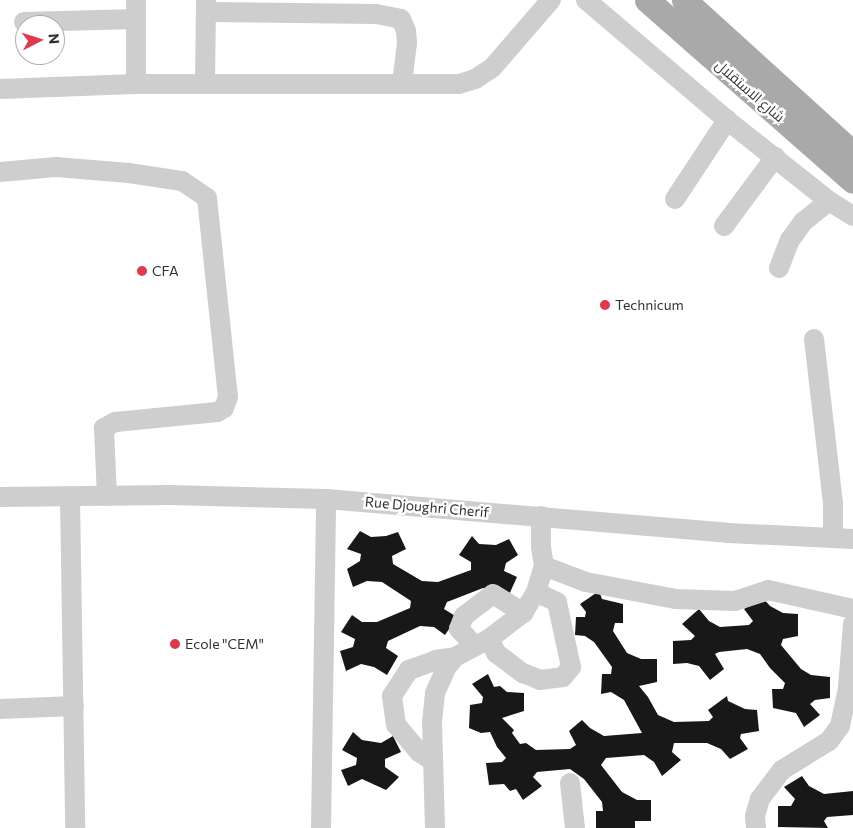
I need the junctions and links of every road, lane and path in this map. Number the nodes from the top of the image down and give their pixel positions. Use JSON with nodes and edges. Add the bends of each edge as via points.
{"nodes":[{"id":1,"x":551,"y":0,"type":"edge"},
{"id":2,"x":586,"y":0,"type":"edge"},
{"id":3,"x":647,"y":0,"type":"edge"},
{"id":4,"x":684,"y":0,"type":"edge"},
{"id":5,"x":206,"y":6,"type":"edge"},
{"id":6,"x":338,"y":6,"type":"edge"},
{"id":7,"x":136,"y":9,"type":"edge"},
{"id":8,"x":65,"y":17,"type":"edge"},
{"id":9,"x":402,"y":83,"type":"junction"},
{"id":10,"x":136,"y":84,"type":"junction"},
{"id":11,"x":205,"y":84,"type":"junction"},
{"id":12,"x":0,"y":89,"type":"edge"},
{"id":13,"x":727,"y":120,"type":"junction"},
{"id":14,"x":853,"y":153,"type":"edge"},
{"id":15,"x":776,"y":157,"type":"junction"},
{"id":16,"x":0,"y":172,"type":"edge"},
{"id":17,"x":852,"y":181,"type":"edge"},
{"id":18,"x":675,"y":199,"type":"dead end"},
{"id":19,"x":829,"y":201,"type":"junction"},
{"id":20,"x":853,"y":216,"type":"edge"},
{"id":21,"x":724,"y":226,"type":"dead end"},
{"id":22,"x":779,"y":268,"type":"dead end"},
{"id":23,"x":814,"y":339,"type":"dead end"},
{"id":24,"x":70,"y":496,"type":"junction"},
{"id":25,"x":106,"y":496,"type":"junction"},
{"id":26,"x":0,"y":497,"type":"edge"},
{"id":27,"x":326,"y":499,"type":"junction"},
{"id":28,"x":542,"y":516,"type":"junction"},
{"id":29,"x":833,"y":538,"type":"junction"},
{"id":30,"x":853,"y":539,"type":"edge"},
{"id":31,"x":544,"y":566,"type":"junction"},
{"id":32,"x":536,"y":592,"type":"junction"},
{"id":33,"x":853,"y":610,"type":"edge"},
{"id":34,"x":523,"y":613,"type":"junction"},
{"id":35,"x":853,"y":624,"type":"edge"},
{"id":36,"x":481,"y":642,"type":"junction"},
{"id":37,"x":455,"y":657,"type":"junction"},
{"id":38,"x":851,"y":673,"type":"edge"},
{"id":39,"x":74,"y":706,"type":"junction"},
{"id":40,"x":0,"y":709,"type":"edge"},
{"id":41,"x":433,"y":761,"type":"junction"},
{"id":42,"x":570,"y":783,"type":"dead end"},
{"id":43,"x":75,"y":828,"type":"edge"},
{"id":44,"x":321,"y":828,"type":"edge"},
{"id":45,"x":436,"y":828,"type":"edge"},
{"id":46,"x":575,"y":828,"type":"edge"},
{"id":47,"x":756,"y":828,"type":"edge"}],
"edges":[{"from":1,"to":9,"type":"street","via":[[492,68],[475,79],[445,85]]},
{"from":2,"to":13,"type":"street"},
{"from":3,"to":17,"type":"main road","name":"شارع الاستقلال"},
{"from":4,"to":14,"type":"main road","name":"شارع الاستقلال"},
{"from":5,"to":6,"type":"street"},
{"from":5,"to":11,"type":"street"},
{"from":6,"to":9,"type":"street","via":[[401,19],[407,43]]},
{"from":7,"to":8,"type":"street"},
{"from":7,"to":10,"type":"street"},
{"from":9,"to":11,"type":"street"},
{"from":10,"to":11,"type":"street"},
{"from":10,"to":12,"type":"street"},
{"from":13,"to":15,"type":"street"},
{"from":13,"to":18,"type":"street"},
{"from":15,"to":19,"type":"street"},
{"from":15,"to":21,"type":"street"},
{"from":16,"to":25,"type":"street","via":[[56,166],[129,173],[182,181],[206,198],[228,397],[224,408],[218,412],[110,424],[104,428]]},
{"from":19,"to":20,"type":"street"},
{"from":19,"to":22,"type":"street","via":[[803,222],[790,240]]},
{"from":23,"to":29,"type":"street","via":[[833,502]]},
{"from":24,"to":25,"type":"street","name":"Rue Djoughri Cherif"},
{"from":24,"to":26,"type":"street","name":"Rue Djoughri Cherif"},
{"from":24,"to":39,"type":"street"},
{"from":25,"to":27,"type":"street","name":"Rue Djoughri Cherif"},
{"from":27,"to":28,"type":"street","name":"Rue Djoughri Cherif"},
{"from":27,"to":44,"type":"street"},
{"from":28,"to":29,"type":"street","name":"Rue Djoughri Cherif"},
{"from":28,"to":31,"type":"street"},
{"from":29,"to":30,"type":"street","name":"Rue Djoughri Cherif"},
{"from":31,"to":32,"type":"street"},
{"from":31,"to":33,"type":"street","via":[[586,582],[676,599],[735,601],[768,590]]},
{"from":32,"to":34,"type":"street"},
{"from":32,"to":36,"type":"street","via":[[557,602],[571,667],[563,677],[540,680],[523,673]]},
{"from":34,"to":36,"type":"street"},
{"from":34,"to":36,"type":"street","via":[[493,594],[464,616],[459,629]]},
{"from":35,"to":38,"type":"street"},
{"from":36,"to":37,"type":"street"},
{"from":37,"to":41,"type":"street","via":[[446,668],[435,693]]},
{"from":37,"to":41,"type":"street","via":[[409,670],[392,696],[396,725],[419,752]]},
{"from":38,"to":47,"type":"street","via":[[840,726],[829,741],[782,770],[760,799],[755,816]]},
{"from":39,"to":40,"type":"street"},
{"from":39,"to":43,"type":"street"},
{"from":41,"to":45,"type":"street"},
{"from":42,"to":46,"type":"street"}]}
